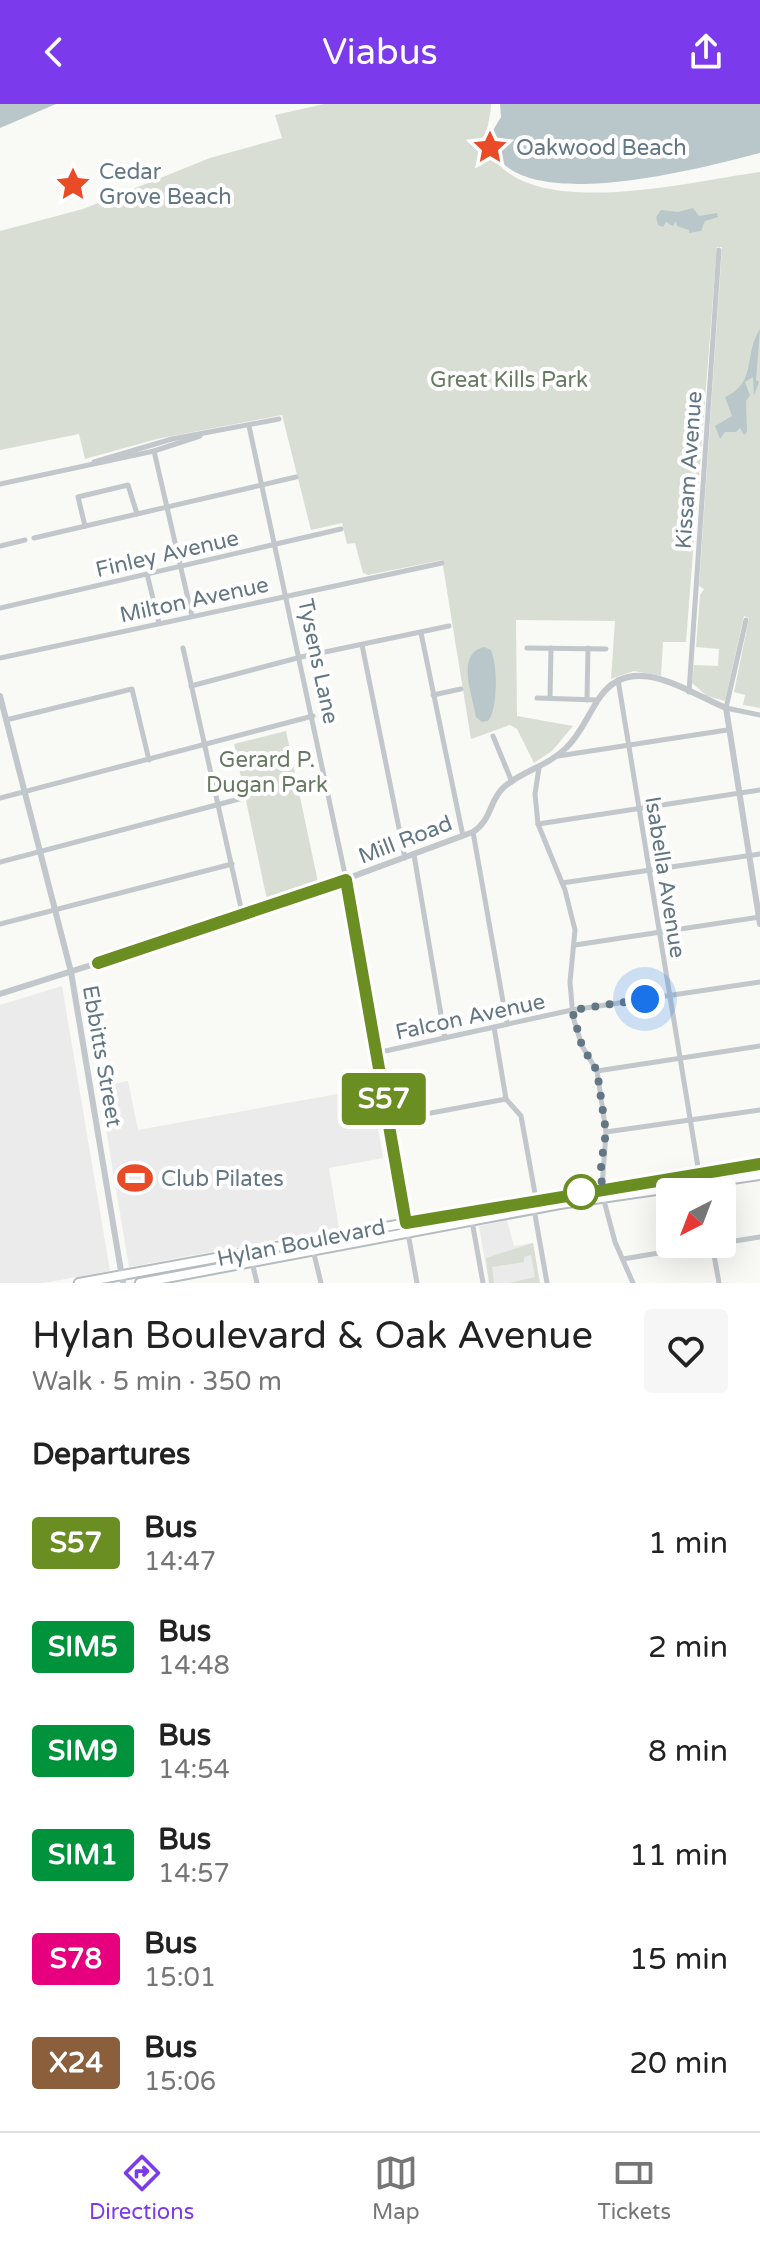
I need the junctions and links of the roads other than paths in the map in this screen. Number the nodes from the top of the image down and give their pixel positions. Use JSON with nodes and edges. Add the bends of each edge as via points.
{"nodes":[{"id":1,"x":719,"y":250,"type":"dead end"},
{"id":2,"x":279,"y":419,"type":"dead end"},
{"id":3,"x":249,"y":426,"type":"junction"},
{"id":4,"x":200,"y":436,"type":"junction"},
{"id":5,"x":154,"y":451,"type":"junction"},
{"id":6,"x":94,"y":462,"type":"junction"},
{"id":7,"x":296,"y":477,"type":"dead end"},
{"id":8,"x":0,"y":484,"type":"edge"},
{"id":9,"x":262,"y":485,"type":"junction"},
{"id":10,"x":167,"y":507,"type":"junction"},
{"id":11,"x":137,"y":514,"type":"junction"},
{"id":12,"x":85,"y":526,"type":"junction"},
{"id":13,"x":341,"y":529,"type":"dead end"},
{"id":14,"x":34,"y":538,"type":"dead end"},
{"id":15,"x":25,"y":540,"type":"dead end"},
{"id":16,"x":276,"y":544,"type":"junction"},
{"id":17,"x":0,"y":546,"type":"edge"},
{"id":18,"x":442,"y":563,"type":"dead end"},
{"id":19,"x":180,"y":566,"type":"junction"},
{"id":20,"x":147,"y":574,"type":"junction"},
{"id":21,"x":287,"y":595,"type":"junction"},
{"id":22,"x":0,"y":608,"type":"edge"},
{"id":23,"x":192,"y":616,"type":"junction"},
{"id":24,"x":746,"y":620,"type":"dead end"},
{"id":25,"x":159,"y":623,"type":"junction"},
{"id":26,"x":449,"y":626,"type":"dead end"},
{"id":27,"x":421,"y":633,"type":"junction"},
{"id":28,"x":362,"y":645,"type":"junction"},
{"id":29,"x":183,"y":648,"type":"dead end"},
{"id":30,"x":527,"y":648,"type":"dead end"},
{"id":31,"x":551,"y":648,"type":"junction"},
{"id":32,"x":588,"y":648,"type":"junction"},
{"id":33,"x":606,"y":649,"type":"dead end"},
{"id":34,"x":301,"y":657,"type":"junction"},
{"id":35,"x":0,"y":658,"type":"edge"},
{"id":36,"x":618,"y":680,"type":"junction"},
{"id":37,"x":191,"y":686,"type":"junction"},
{"id":38,"x":461,"y":689,"type":"dead end"},
{"id":39,"x":689,"y":692,"type":"junction"},
{"id":40,"x":433,"y":695,"type":"junction"},
{"id":41,"x":0,"y":696,"type":"edge"},
{"id":42,"x":537,"y":698,"type":"dead end"},
{"id":43,"x":550,"y":698,"type":"junction"},
{"id":44,"x":587,"y":700,"type":"junction"},
{"id":45,"x":597,"y":700,"type":"junction"},
{"id":46,"x":726,"y":708,"type":"junction"},
{"id":47,"x":760,"y":715,"type":"edge"},
{"id":48,"x":313,"y":716,"type":"junction"},
{"id":49,"x":6,"y":720,"type":"junction"},
{"id":50,"x":727,"y":730,"type":"junction"},
{"id":51,"x":10,"y":734,"type":"junction"},
{"id":52,"x":0,"y":736,"type":"edge"},
{"id":53,"x":493,"y":736,"type":"dead end"},
{"id":54,"x":204,"y":746,"type":"junction"},
{"id":55,"x":628,"y":746,"type":"junction"},
{"id":56,"x":557,"y":757,"type":"junction"},
{"id":57,"x":149,"y":760,"type":"junction"},
{"id":58,"x":539,"y":768,"type":"junction"},
{"id":59,"x":512,"y":782,"type":"junction"},
{"id":60,"x":760,"y":790,"type":"edge"},
{"id":61,"x":26,"y":792,"type":"junction"},
{"id":62,"x":738,"y":793,"type":"junction"},
{"id":63,"x":0,"y":798,"type":"edge"},
{"id":64,"x":243,"y":798,"type":"dead end"},
{"id":65,"x":218,"y":805,"type":"junction"},
{"id":66,"x":638,"y":809,"type":"junction"},
{"id":67,"x":538,"y":824,"type":"junction"},
{"id":68,"x":473,"y":832,"type":"junction"},
{"id":69,"x":463,"y":836,"type":"junction"},
{"id":70,"x":41,"y":852,"type":"junction"},
{"id":71,"x":760,"y":854,"type":"edge"},
{"id":72,"x":414,"y":855,"type":"junction"},
{"id":73,"x":749,"y":856,"type":"junction"},
{"id":74,"x":405,"y":858,"type":"junction"},
{"id":75,"x":0,"y":862,"type":"edge"},
{"id":76,"x":232,"y":864,"type":"junction"},
{"id":77,"x":649,"y":870,"type":"junction"},
{"id":78,"x":346,"y":880,"type":"junction"},
{"id":79,"x":562,"y":883,"type":"junction"},
{"id":80,"x":55,"y":911,"type":"junction"},
{"id":81,"x":243,"y":917,"type":"junction"},
{"id":82,"x":760,"y":918,"type":"edge"},
{"id":83,"x":0,"y":924,"type":"edge"},
{"id":84,"x":760,"y":924,"type":"edge"},
{"id":85,"x":659,"y":932,"type":"junction"},
{"id":86,"x":575,"y":945,"type":"junction"},
{"id":87,"x":71,"y":972,"type":"junction"},
{"id":88,"x":760,"y":982,"type":"edge"},
{"id":89,"x":0,"y":994,"type":"edge"},
{"id":90,"x":669,"y":995,"type":"junction"},
{"id":91,"x":572,"y":1010,"type":"junction"},
{"id":92,"x":507,"y":1024,"type":"junction"},
{"id":93,"x":494,"y":1027,"type":"junction"},
{"id":94,"x":445,"y":1038,"type":"junction"},
{"id":95,"x":760,"y":1046,"type":"edge"},
{"id":96,"x":376,"y":1053,"type":"junction"},
{"id":97,"x":680,"y":1058,"type":"junction"},
{"id":98,"x":597,"y":1071,"type":"junction"},
{"id":99,"x":506,"y":1099,"type":"junction"},
{"id":100,"x":760,"y":1110,"type":"edge"},
{"id":101,"x":691,"y":1120,"type":"junction"},
{"id":102,"x":388,"y":1121,"type":"junction"},
{"id":103,"x":606,"y":1132,"type":"junction"},
{"id":104,"x":760,"y":1164,"type":"edge"},
{"id":105,"x":760,"y":1175,"type":"edge"},
{"id":106,"x":700,"y":1178,"type":"edge"},
{"id":107,"x":717,"y":1178,"type":"edge"},
{"id":108,"x":736,"y":1178,"type":"edge"},
{"id":109,"x":656,"y":1188,"type":"edge"},
{"id":110,"x":603,"y":1193,"type":"junction"},
{"id":111,"x":535,"y":1204,"type":"junction"},
{"id":112,"x":472,"y":1221,"type":"junction"},
{"id":113,"x":406,"y":1223,"type":"junction"},
{"id":114,"x":408,"y":1233,"type":"junction"},
{"id":115,"x":760,"y":1237,"type":"edge"},
{"id":116,"x":736,"y":1241,"type":"edge"},
{"id":117,"x":313,"y":1250,"type":"junction"},
{"id":118,"x":656,"y":1253,"type":"edge"},
{"id":119,"x":715,"y":1258,"type":"edge"},
{"id":120,"x":623,"y":1259,"type":"junction"},
{"id":121,"x":252,"y":1261,"type":"junction"},
{"id":122,"x":187,"y":1278,"type":"edge"},
{"id":123,"x":122,"y":1279,"type":"edge"},
{"id":124,"x":79,"y":1283,"type":"edge"},
{"id":125,"x":140,"y":1283,"type":"edge"},
{"id":126,"x":257,"y":1283,"type":"edge"},
{"id":127,"x":321,"y":1283,"type":"edge"},
{"id":128,"x":417,"y":1283,"type":"edge"},
{"id":129,"x":483,"y":1283,"type":"edge"},
{"id":130,"x":547,"y":1283,"type":"edge"},
{"id":131,"x":633,"y":1283,"type":"edge"},
{"id":132,"x":719,"y":1283,"type":"edge"}],
"edges":[{"from":1,"to":39,"type":"street","name":"Kissam Avenue"},
{"from":2,"to":3,"type":"street"},
{"from":3,"to":4,"type":"street"},
{"from":3,"to":9,"type":"street","name":"Tysens Lane"},
{"from":4,"to":5,"type":"street"},
{"from":4,"to":6,"type":"street"},
{"from":5,"to":6,"type":"street"},
{"from":5,"to":10,"type":"street"},
{"from":6,"to":8,"type":"street"},
{"from":7,"to":9,"type":"street"},
{"from":9,"to":10,"type":"street"},
{"from":9,"to":16,"type":"street","name":"Tysens Lane"},
{"from":10,"to":11,"type":"street"},
{"from":10,"to":19,"type":"street"},
{"from":11,"to":12,"type":"street"},
{"from":11,"to":12,"type":"street","via":[[128,485],[78,497]]},
{"from":12,"to":14,"type":"street"},
{"from":13,"to":16,"type":"street","name":"Finley Avenue"},
{"from":15,"to":17,"type":"street"},
{"from":16,"to":19,"type":"street","name":"Finley Avenue"},
{"from":16,"to":21,"type":"street","name":"Tysens Lane"},
{"from":18,"to":21,"type":"street","name":"Milton Avenue"},
{"from":19,"to":20,"type":"street","name":"Finley Avenue"},
{"from":19,"to":23,"type":"street"},
{"from":20,"to":22,"type":"street","name":"Finley Avenue"},
{"from":20,"to":25,"type":"street"},
{"from":21,"to":23,"type":"street","name":"Milton Avenue"},
{"from":21,"to":34,"type":"street","name":"Tysens Lane"},
{"from":23,"to":25,"type":"street","name":"Milton Avenue"},
{"from":24,"to":46,"type":"street"},
{"from":25,"to":35,"type":"street","name":"Milton Avenue"},
{"from":26,"to":27,"type":"street"},
{"from":27,"to":28,"type":"street"},
{"from":27,"to":40,"type":"street"},
{"from":28,"to":34,"type":"street"},
{"from":28,"to":74,"type":"street"},
{"from":29,"to":37,"type":"street"},
{"from":30,"to":31,"type":"street"},
{"from":31,"to":32,"type":"street"},
{"from":31,"to":43,"type":"street"},
{"from":32,"to":33,"type":"street"},
{"from":32,"to":44,"type":"street"},
{"from":34,"to":37,"type":"street"},
{"from":34,"to":48,"type":"street","name":"Tysens Lane"},
{"from":36,"to":39,"type":"street","via":[[646,675]]},
{"from":36,"to":45,"type":"street","name":"Mill Road"},
{"from":36,"to":55,"type":"street","name":"Isabella Avenue"},
{"from":37,"to":54,"type":"street"},
{"from":38,"to":40,"type":"street"},
{"from":39,"to":46,"type":"street"},
{"from":40,"to":69,"type":"street"},
{"from":41,"to":49,"type":"street","name":"Ebbitts Street"},
{"from":42,"to":43,"type":"street"},
{"from":43,"to":44,"type":"street"},
{"from":44,"to":45,"type":"street"},
{"from":45,"to":56,"type":"street","name":"Mill Road"},
{"from":46,"to":47,"type":"street"},
{"from":46,"to":50,"type":"street"},
{"from":48,"to":54,"type":"street"},
{"from":48,"to":78,"type":"street","name":"Tysens Lane"},
{"from":49,"to":51,"type":"street","name":"Ebbitts Street"},
{"from":49,"to":57,"type":"street","via":[[132,689]]},
{"from":50,"to":55,"type":"street"},
{"from":50,"to":62,"type":"street"},
{"from":51,"to":52,"type":"street"},
{"from":51,"to":61,"type":"street","name":"Ebbitts Street"},
{"from":53,"to":59,"type":"street"},
{"from":54,"to":57,"type":"street"},
{"from":54,"to":65,"type":"street"},
{"from":55,"to":56,"type":"street"},
{"from":55,"to":66,"type":"street","name":"Isabella Avenue"},
{"from":56,"to":58,"type":"street","name":"Mill Road"},
{"from":57,"to":61,"type":"street"},
{"from":58,"to":59,"type":"street","name":"Mill Road"},
{"from":58,"to":67,"type":"street"},
{"from":59,"to":68,"type":"street","name":"Mill Road"},
{"from":60,"to":62,"type":"street"},
{"from":61,"to":63,"type":"street"},
{"from":61,"to":70,"type":"street","name":"Ebbitts Street"},
{"from":62,"to":66,"type":"street"},
{"from":62,"to":73,"type":"street"},
{"from":64,"to":65,"type":"street"},
{"from":65,"to":70,"type":"street"},
{"from":65,"to":76,"type":"street"},
{"from":66,"to":67,"type":"street"},
{"from":66,"to":77,"type":"street","name":"Isabella Avenue"},
{"from":67,"to":79,"type":"street"},
{"from":68,"to":69,"type":"street","name":"Mill Road"},
{"from":68,"to":92,"type":"street"},
{"from":69,"to":72,"type":"street","name":"Mill Road"},
{"from":70,"to":75,"type":"street"},
{"from":70,"to":80,"type":"street","name":"Ebbitts Street"},
{"from":71,"to":73,"type":"street"},
{"from":72,"to":74,"type":"street","name":"Mill Road"},
{"from":72,"to":94,"type":"street"},
{"from":73,"to":77,"type":"street"},
{"from":73,"to":82,"type":"street"},
{"from":74,"to":78,"type":"street","name":"Mill Road"},
{"from":76,"to":80,"type":"street"},
{"from":76,"to":81,"type":"street"},
{"from":77,"to":79,"type":"street"},
{"from":77,"to":85,"type":"street","name":"Isabella Avenue"},
{"from":78,"to":81,"type":"street","name":"Mill Road"},
{"from":78,"to":96,"type":"street","name":"Tysens Lane"},
{"from":79,"to":86,"type":"street"},
{"from":80,"to":83,"type":"street"},
{"from":80,"to":87,"type":"street","name":"Ebbitts Street"},
{"from":81,"to":87,"type":"street","name":"Mill Road"},
{"from":82,"to":84,"type":"street"},
{"from":82,"to":85,"type":"street"},
{"from":85,"to":86,"type":"street"},
{"from":85,"to":90,"type":"street","name":"Isabella Avenue"},
{"from":86,"to":91,"type":"street"},
{"from":87,"to":89,"type":"street","name":"Mill Road"},
{"from":87,"to":123,"type":"street","name":"Ebbitts Street"},
{"from":88,"to":90,"type":"street","name":"Falcon Avenue"},
{"from":90,"to":91,"type":"street","name":"Falcon Avenue"},
{"from":90,"to":97,"type":"street","name":"Isabella Avenue"},
{"from":91,"to":92,"type":"street","name":"Falcon Avenue"},
{"from":91,"to":98,"type":"street","via":[[582,1046]]},
{"from":92,"to":93,"type":"street","name":"Falcon Avenue"},
{"from":93,"to":94,"type":"street","name":"Falcon Avenue"},
{"from":93,"to":99,"type":"street"},
{"from":94,"to":96,"type":"street","name":"Falcon Avenue"},
{"from":95,"to":97,"type":"street"},
{"from":96,"to":102,"type":"street","name":"Tysens Lane"},
{"from":97,"to":98,"type":"street"},
{"from":97,"to":101,"type":"street","name":"Isabella Avenue"},
{"from":98,"to":103,"type":"street"},
{"from":99,"to":102,"type":"street"},
{"from":99,"to":111,"type":"street","via":[[521,1116]]},
{"from":100,"to":101,"type":"street"},
{"from":101,"to":103,"type":"street"},
{"from":101,"to":106,"type":"street","name":"Isabella Avenue"},
{"from":102,"to":113,"type":"street","name":"Tysens Lane"},
{"from":103,"to":110,"type":"street"},
{"from":104,"to":107,"type":"main road","name":"Hylan Boulevard"},
{"from":105,"to":108,"type":"main road","name":"Hylan Boulevard"},
{"from":109,"to":110,"type":"main road","name":"Hylan Boulevard"},
{"from":110,"to":111,"type":"main road","name":"Hylan Boulevard"},
{"from":110,"to":120,"type":"street"},
{"from":111,"to":112,"type":"main road","name":"Hylan Boulevard"},
{"from":111,"to":113,"type":"main road","name":"Hylan Boulevard"},
{"from":111,"to":130,"type":"street"},
{"from":112,"to":114,"type":"main road","name":"Hylan Boulevard"},
{"from":112,"to":129,"type":"street"},
{"from":113,"to":114,"type":"street","name":"Tysens Lane"},
{"from":113,"to":123,"type":"main road","name":"Hylan Boulevard"},
{"from":114,"to":117,"type":"main road","name":"Hylan Boulevard"},
{"from":114,"to":128,"type":"street","name":"Tysens Lane"},
{"from":115,"to":116,"type":"street"},
{"from":117,"to":121,"type":"main road","name":"Hylan Boulevard"},
{"from":117,"to":127,"type":"street"},
{"from":118,"to":120,"type":"street"},
{"from":119,"to":132,"type":"street"},
{"from":120,"to":131,"type":"street"},
{"from":121,"to":122,"type":"main road","name":"Hylan Boulevard"},
{"from":121,"to":126,"type":"street"},
{"from":122,"to":125,"type":"main road","name":"Hylan Boulevard"},
{"from":123,"to":124,"type":"main road","name":"Hylan Boulevard"}]}
